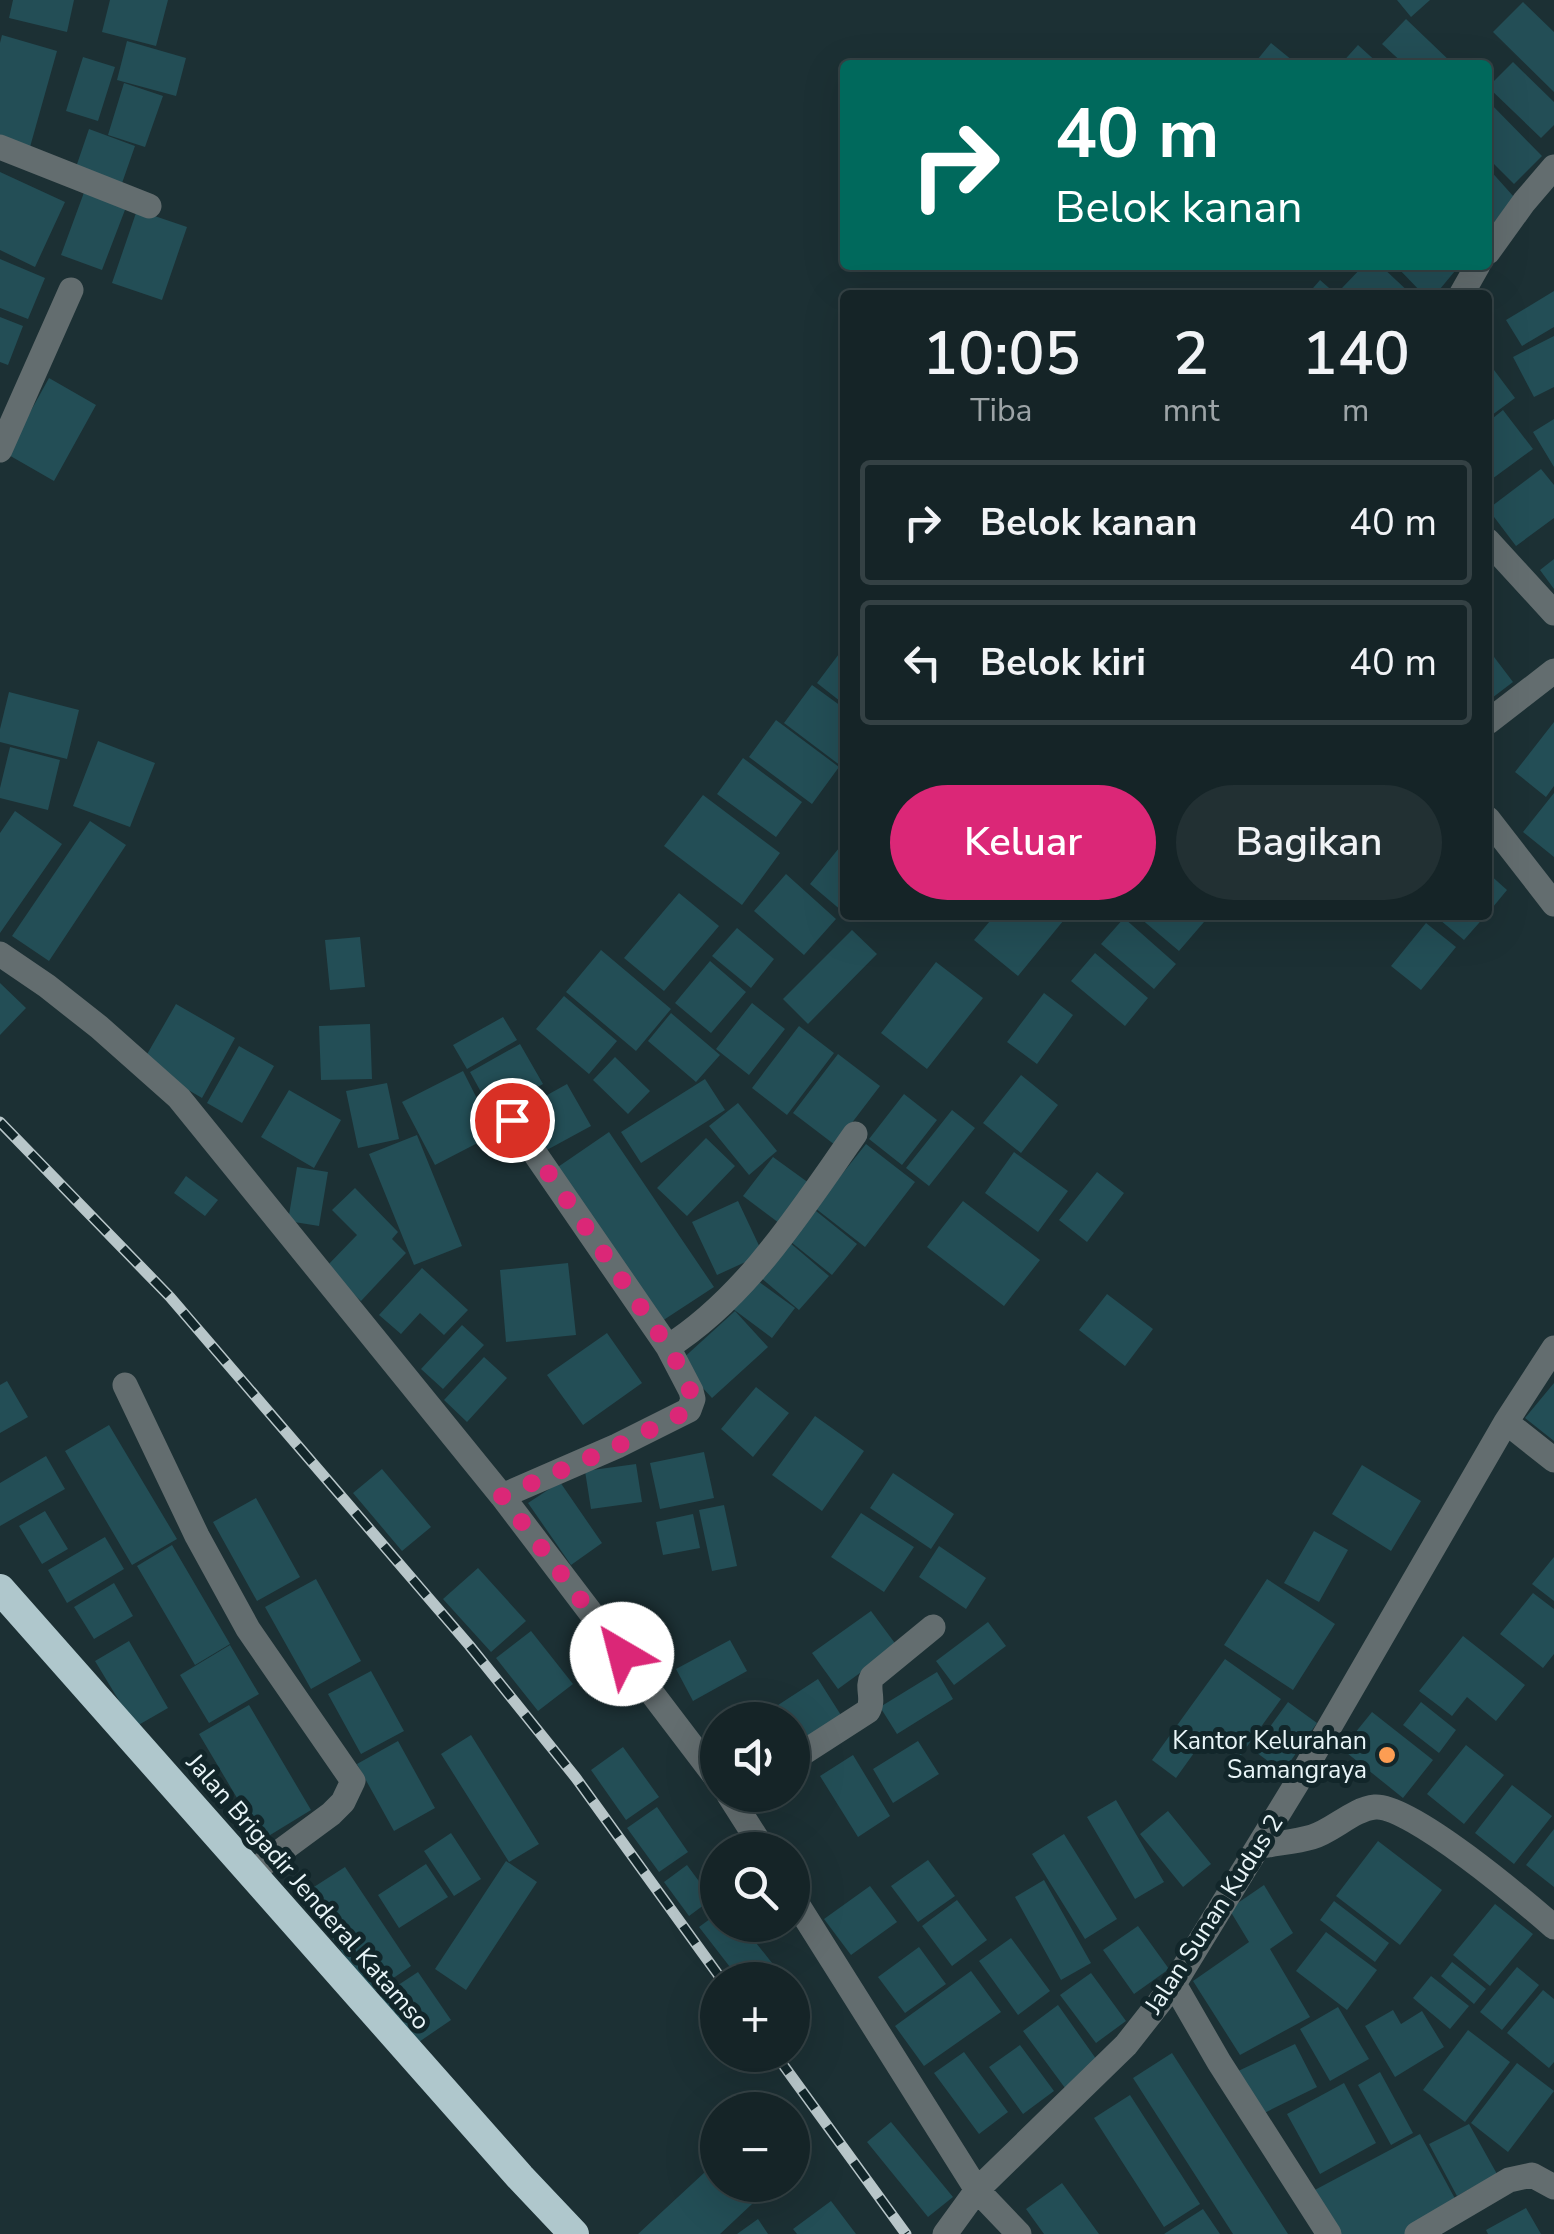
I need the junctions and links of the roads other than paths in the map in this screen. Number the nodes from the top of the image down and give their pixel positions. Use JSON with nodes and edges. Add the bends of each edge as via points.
{"nodes":[{"id":1,"x":0,"y":147,"type":"edge"},
{"id":2,"x":1554,"y":167,"type":"edge"},
{"id":3,"x":149,"y":206,"type":"dead end"},
{"id":4,"x":1492,"y":246,"type":"edge"},
{"id":5,"x":70,"y":290,"type":"dead end"},
{"id":6,"x":0,"y":450,"type":"edge"},
{"id":7,"x":1492,"y":545,"type":"edge"},
{"id":8,"x":1554,"y":613,"type":"edge"},
{"id":9,"x":1554,"y":670,"type":"edge"},
{"id":10,"x":1492,"y":719,"type":"edge"},
{"id":11,"x":1492,"y":824,"type":"edge"},
{"id":12,"x":1554,"y":904,"type":"edge"},
{"id":13,"x":0,"y":954,"type":"edge"},
{"id":14,"x":512,"y":1120,"type":"dead end"},
{"id":15,"x":855,"y":1134,"type":"dead end"},
{"id":16,"x":668,"y":1347,"type":"junction"},
{"id":17,"x":1554,"y":1348,"type":"edge"},
{"id":18,"x":125,"y":1385,"type":"dead end"},
{"id":19,"x":1506,"y":1422,"type":"junction"},
{"id":20,"x":1554,"y":1460,"type":"edge"},
{"id":21,"x":502,"y":1496,"type":"junction"},
{"id":22,"x":0,"y":1589,"type":"edge"},
{"id":23,"x":933,"y":1627,"type":"dead end"},
{"id":24,"x":810,"y":1748,"type":"edge"},
{"id":25,"x":700,"y":1754,"type":"edge"},
{"id":26,"x":1258,"y":1847,"type":"junction"},
{"id":27,"x":252,"y":1873,"type":"junction"},
{"id":28,"x":810,"y":1924,"type":"edge"},
{"id":29,"x":1554,"y":1927,"type":"edge"},
{"id":30,"x":1174,"y":1984,"type":"junction"},
{"id":31,"x":1554,"y":2187,"type":"edge"},
{"id":32,"x":978,"y":2190,"type":"junction"},
{"id":33,"x":574,"y":2234,"type":"edge"},
{"id":34,"x":945,"y":2234,"type":"edge"},
{"id":35,"x":1018,"y":2234,"type":"edge"},
{"id":36,"x":1329,"y":2234,"type":"edge"},
{"id":37,"x":1417,"y":2234,"type":"edge"}],
"edges":[{"from":1,"to":3,"type":"street"},
{"from":2,"to":4,"type":"street"},
{"from":5,"to":6,"type":"street"},
{"from":7,"to":8,"type":"street"},
{"from":9,"to":10,"type":"street"},
{"from":11,"to":12,"type":"street"},
{"from":13,"to":21,"type":"street","via":[[99,1027],[179,1098]]},
{"from":14,"to":16,"type":"street"},
{"from":15,"to":16,"type":"street","via":[[745,1280]]},
{"from":16,"to":21,"type":"street","via":[[691,1392],[688,1410]]},
{"from":17,"to":19,"type":"street","name":"Jalan Sunan Kudus 2"},
{"from":18,"to":27,"type":"street","via":[[248,1629],[353,1782],[332,1814]]},
{"from":19,"to":20,"type":"street"},
{"from":19,"to":26,"type":"street","name":"Jalan Sunan Kudus 2"},
{"from":21,"to":25,"type":"street"},
{"from":22,"to":27,"type":"highway","name":"Jalan Brigadir Jenderal Katamso"},
{"from":23,"to":24,"type":"street","via":[[872,1677],[868,1710]]},
{"from":26,"to":29,"type":"street","via":[[1313,1836],[1368,1808],[1395,1810],[1464,1854]]},
{"from":26,"to":30,"type":"street","name":"Jalan Sunan Kudus 2"},
{"from":27,"to":33,"type":"highway","name":"Jalan Brigadir Jenderal Katamso"},
{"from":28,"to":32,"type":"street"},
{"from":30,"to":32,"type":"street","name":"Jalan Sunan Kudus 2","via":[[1126,2045]]},
{"from":30,"to":36,"type":"street"},
{"from":31,"to":37,"type":"street","via":[[1532,2176],[1509,2180]]},
{"from":32,"to":34,"type":"street","name":"Jalan Sunan Kudus 2"},
{"from":32,"to":35,"type":"street"}]}
